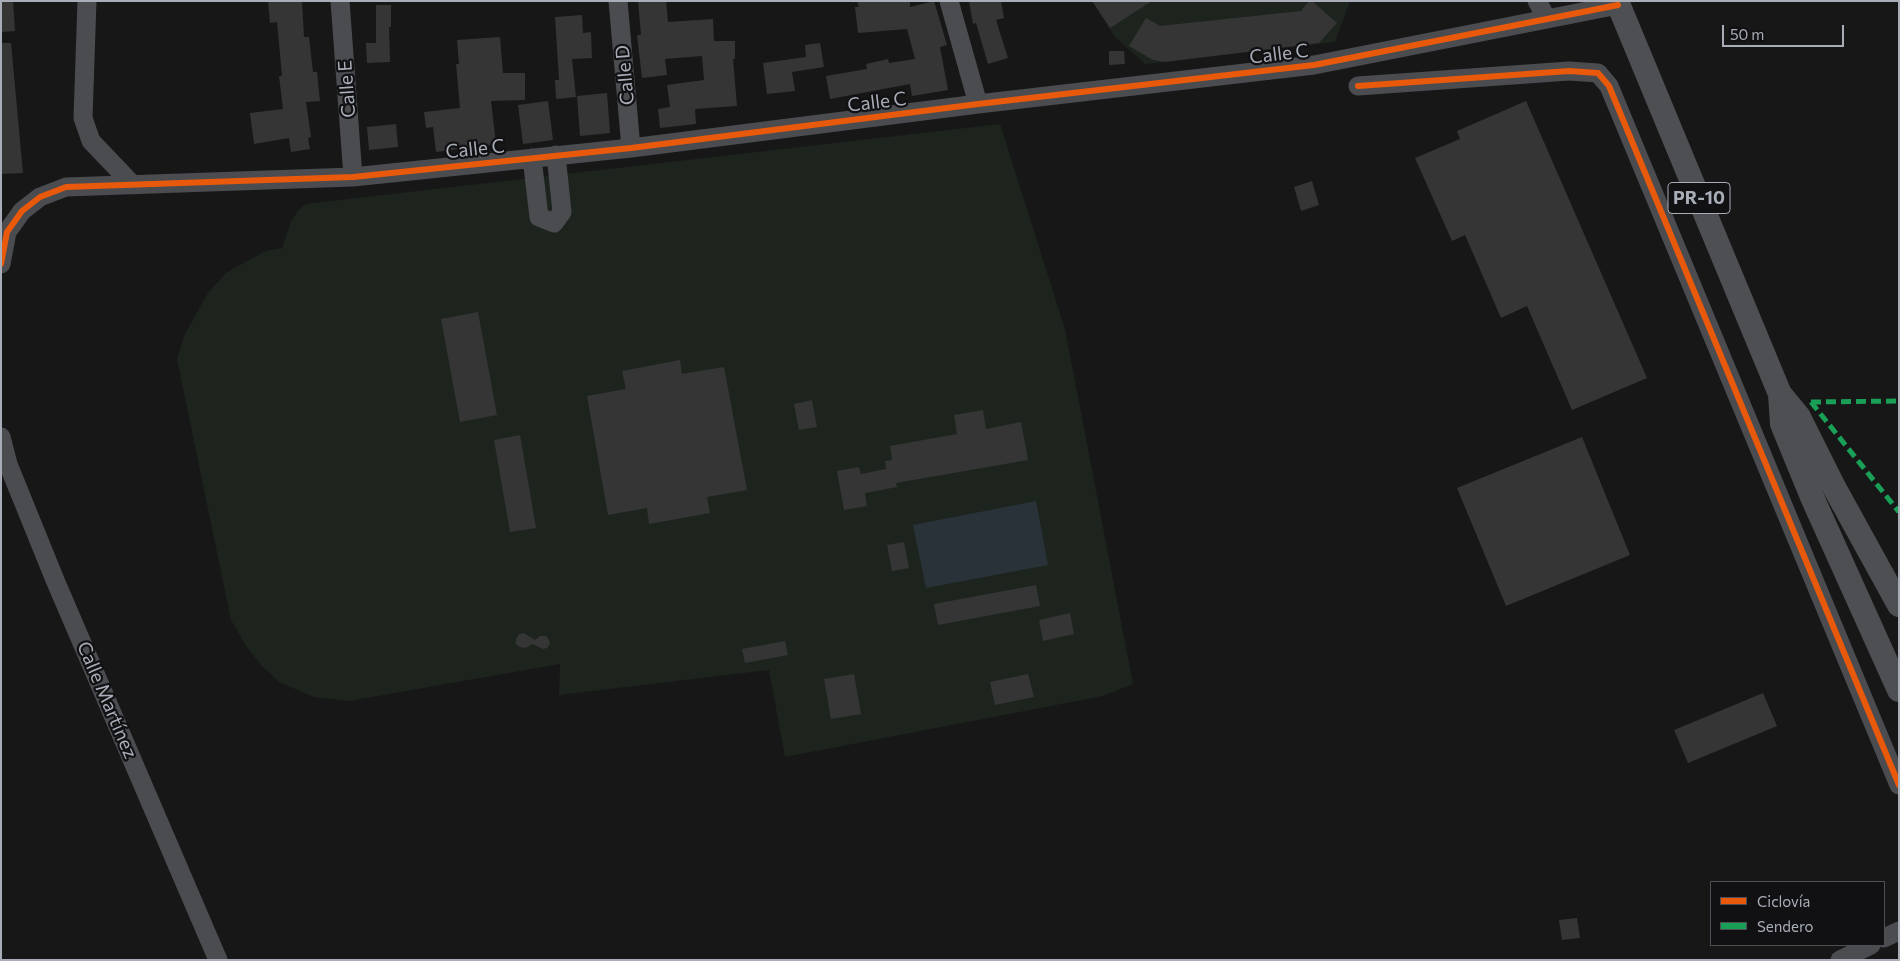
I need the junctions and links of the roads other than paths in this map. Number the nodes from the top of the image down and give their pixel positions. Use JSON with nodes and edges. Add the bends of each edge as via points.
{"nodes":[{"id":1,"x":87,"y":1,"type":"edge"},
{"id":2,"x":340,"y":1,"type":"edge"},
{"id":3,"x":618,"y":1,"type":"edge"},
{"id":4,"x":949,"y":1,"type":"edge"},
{"id":5,"x":1537,"y":1,"type":"edge"},
{"id":6,"x":1618,"y":3,"type":"edge"},
{"id":7,"x":1547,"y":19,"type":"junction"},
{"id":8,"x":1358,"y":86,"type":"dead end"},
{"id":9,"x":978,"y":104,"type":"junction"},
{"id":10,"x":631,"y":148,"type":"junction"},
{"id":11,"x":556,"y":155,"type":"junction"},
{"id":12,"x":532,"y":158,"type":"junction"},
{"id":13,"x":354,"y":176,"type":"junction"},
{"id":14,"x":133,"y":185,"type":"junction"},
{"id":15,"x":4,"y":232,"type":"edge"},
{"id":16,"x":1,"y":264,"type":"edge"},
{"id":17,"x":1780,"y":394,"type":"junction"},
{"id":18,"x":1,"y":437,"type":"edge"},
{"id":19,"x":1899,"y":605,"type":"edge"},
{"id":20,"x":1899,"y":690,"type":"edge"},
{"id":21,"x":1899,"y":784,"type":"edge"},
{"id":22,"x":1899,"y":931,"type":"edge"},
{"id":23,"x":1885,"y":938,"type":"edge"},
{"id":24,"x":1869,"y":946,"type":"edge"},
{"id":25,"x":218,"y":960,"type":"edge"},
{"id":26,"x":1840,"y":960,"type":"edge"}],
"edges":[{"from":1,"to":14,"type":"street","via":[[83,118],[91,140]]},
{"from":2,"to":13,"type":"street","name":"Calle E"},
{"from":3,"to":10,"type":"street","name":"Calle D"},
{"from":4,"to":9,"type":"street"},
{"from":5,"to":7,"type":"street"},
{"from":6,"to":7,"type":"street","name":"Calle C"},
{"from":6,"to":17,"type":"main road","number":"PR-10"},
{"from":7,"to":9,"type":"street","name":"Calle C","via":[[1314,65]]},
{"from":8,"to":21,"type":"street","via":[[1569,71],[1598,73],[1609,86]]},
{"from":9,"to":10,"type":"street","name":"Calle C"},
{"from":10,"to":11,"type":"street","name":"Calle C"},
{"from":11,"to":12,"type":"street","name":"Calle C"},
{"from":11,"to":12,"type":"street","via":[[562,212],[554,223],[539,217]]},
{"from":12,"to":13,"type":"street","name":"Calle C"},
{"from":13,"to":14,"type":"street","name":"Calle C"},
{"from":14,"to":15,"type":"street","via":[[66,187],[40,197],[22,211]]},
{"from":15,"to":16,"type":"street"},
{"from":17,"to":19,"type":"main road","number":"PR-10","via":[[1799,417]]},
{"from":17,"to":20,"type":"main road","number":"PR-10","via":[[1782,424]]},
{"from":18,"to":25,"type":"street","name":"Calle Martínez","via":[[8,464],[55,580]]},
{"from":22,"to":23,"type":"street"},
{"from":24,"to":26,"type":"street"}]}
